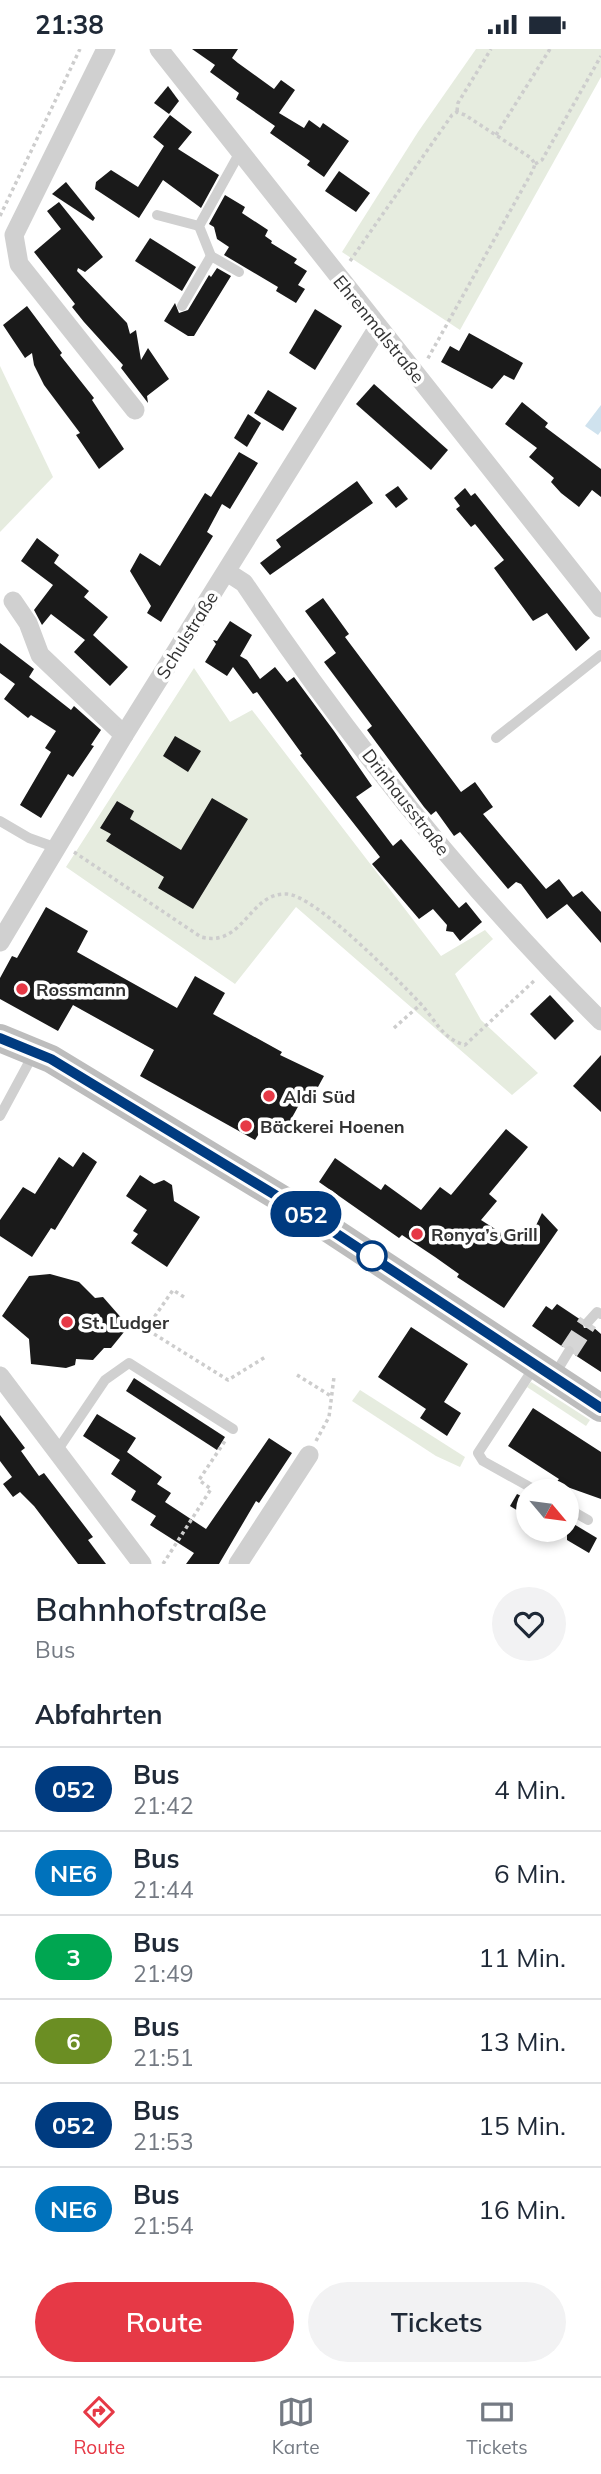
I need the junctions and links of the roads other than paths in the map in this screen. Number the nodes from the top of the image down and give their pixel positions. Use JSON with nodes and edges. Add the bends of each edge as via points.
{"nodes":[{"id":1,"x":106,"y":49,"type":"edge"},
{"id":2,"x":159,"y":49,"type":"edge"},
{"id":3,"x":239,"y":154,"type":"junction"},
{"id":4,"x":157,"y":215,"type":"dead end"},
{"id":5,"x":199,"y":226,"type":"junction"},
{"id":6,"x":211,"y":256,"type":"junction"},
{"id":7,"x":239,"y":272,"type":"dead end"},
{"id":8,"x":182,"y":306,"type":"dead end"},
{"id":9,"x":377,"y":329,"type":"junction"},
{"id":10,"x":135,"y":410,"type":"dead end"},
{"id":11,"x":227,"y":572,"type":"junction"},
{"id":12,"x":13,"y":601,"type":"dead end"},
{"id":13,"x":601,"y":608,"type":"edge"},
{"id":14,"x":601,"y":655,"type":"edge"},
{"id":15,"x":124,"y":735,"type":"junction"},
{"id":16,"x":496,"y":738,"type":"dead end"},
{"id":17,"x":0,"y":821,"type":"edge"},
{"id":18,"x":59,"y":846,"type":"junction"},
{"id":19,"x":0,"y":942,"type":"edge"},
{"id":20,"x":601,"y":1021,"type":"edge"},
{"id":21,"x":0,"y":1038,"type":"edge"},
{"id":22,"x":34,"y":1052,"type":"junction"},
{"id":23,"x":0,"y":1116,"type":"edge"},
{"id":24,"x":601,"y":1314,"type":"edge"},
{"id":25,"x":588,"y":1322,"type":"tunnel mouth"},
{"id":26,"x":569,"y":1351,"type":"tunnel mouth"},
{"id":27,"x":544,"y":1371,"type":"junction"},
{"id":28,"x":0,"y":1376,"type":"edge"},
{"id":29,"x":601,"y":1408,"type":"edge"},
{"id":30,"x":233,"y":1429,"type":"road end"},
{"id":31,"x":57,"y":1451,"type":"junction"},
{"id":32,"x":309,"y":1455,"type":"road end"},
{"id":33,"x":516,"y":1479,"type":"edge"},
{"id":34,"x":579,"y":1515,"type":"edge"},
{"id":35,"x":588,"y":1520,"type":"dead end"},
{"id":36,"x":142,"y":1564,"type":"edge"},
{"id":37,"x":238,"y":1564,"type":"edge"}],
"edges":[{"from":1,"to":10,"type":"street","via":[[14,235],[19,264]]},
{"from":2,"to":3,"type":"street","name":"Ehrenmalstraße"},
{"from":3,"to":5,"type":"lane"},
{"from":3,"to":9,"type":"street","name":"Ehrenmalstraße"},
{"from":4,"to":5,"type":"lane"},
{"from":5,"to":6,"type":"lane"},
{"from":6,"to":7,"type":"lane"},
{"from":6,"to":8,"type":"lane"},
{"from":9,"to":11,"type":"street","name":"Schulstraße"},
{"from":9,"to":13,"type":"street","name":"Ehrenmalstraße"},
{"from":11,"to":15,"type":"street","name":"Schulstraße"},
{"from":11,"to":20,"type":"street","name":"Drinhausstraße","via":[[244,583],[429,836]]},
{"from":12,"to":15,"type":"street","via":[[40,655]]},
{"from":14,"to":16,"type":"lane"},
{"from":15,"to":18,"type":"street","name":"Schulstraße"},
{"from":17,"to":18,"type":"lane","via":[[29,838]]},
{"from":18,"to":19,"type":"street","name":"Schulstraße"},
{"from":21,"to":22,"type":"main road"},
{"from":22,"to":23,"type":"lane"},
{"from":22,"to":27,"type":"main road","via":[[305,1213]]},
{"from":24,"to":25,"type":"lane","via":[[597,1312]]},
{"from":26,"to":27,"type":"lane"},
{"from":27,"to":29,"type":"main road"},
{"from":27,"to":33,"type":"lane","via":[[478,1453],[483,1461]]},
{"from":28,"to":31,"type":"street"},
{"from":30,"to":31,"type":"lane","via":[[129,1363],[106,1380]]},
{"from":31,"to":36,"type":"street"},
{"from":32,"to":37,"type":"street"},
{"from":34,"to":35,"type":"lane"}]}
